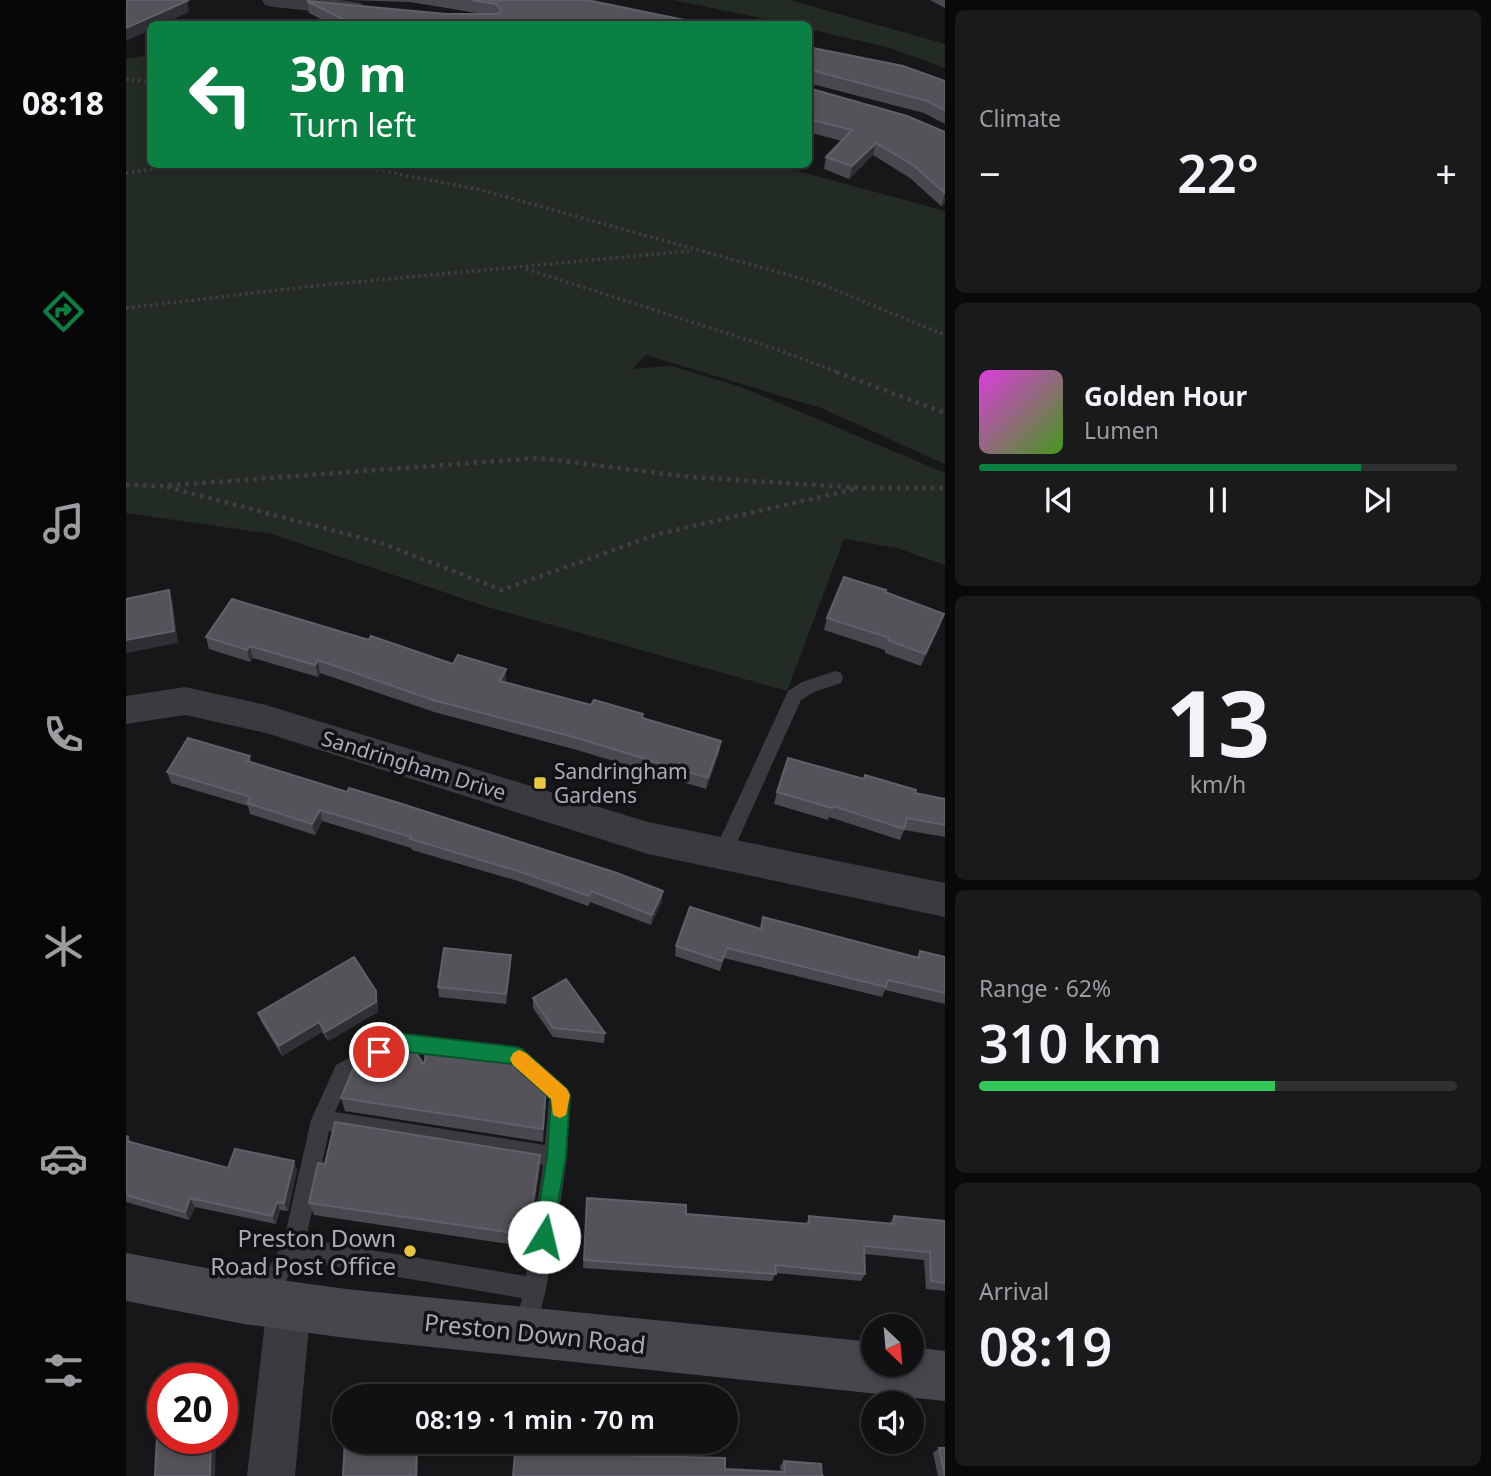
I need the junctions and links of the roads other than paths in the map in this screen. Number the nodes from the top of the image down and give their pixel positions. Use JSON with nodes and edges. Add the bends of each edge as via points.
{"nodes":[{"id":1,"x":273,"y":0,"type":"edge"},
{"id":2,"x":373,"y":10,"type":"edge"},
{"id":3,"x":835,"y":678,"type":"dead end"},
{"id":4,"x":126,"y":710,"type":"edge"},
{"id":5,"x":722,"y":854,"type":"junction"},
{"id":6,"x":945,"y":900,"type":"edge"},
{"id":7,"x":321,"y":1120,"type":"junction"},
{"id":8,"x":556,"y":1157,"type":"junction"},
{"id":9,"x":293,"y":1248,"type":"junction"},
{"id":10,"x":126,"y":1277,"type":"edge"},
{"id":11,"x":275,"y":1303,"type":"junction"},
{"id":12,"x":530,"y":1311,"type":"junction"},
{"id":13,"x":945,"y":1377,"type":"edge"},
{"id":14,"x":271,"y":1476,"type":"edge"}],
"edges":[{"from":1,"to":2,"type":"street"},
{"from":3,"to":5,"type":"lane","via":[[794,696]]},
{"from":4,"to":5,"type":"street","name":"Sandringham Drive","via":[[185,701],[265,719],[648,838]]},
{"from":5,"to":6,"type":"street","name":"Sandringham Drive"},
{"from":7,"to":8,"type":"lane"},
{"from":7,"to":8,"type":"lane","via":[[343,1072],[397,1042],[516,1056],[561,1095]]},
{"from":7,"to":9,"type":"lane"},
{"from":8,"to":12,"type":"lane"},
{"from":9,"to":11,"type":"lane"},
{"from":9,"to":12,"type":"lane"},
{"from":10,"to":11,"type":"street","name":"Preston Down Road"},
{"from":11,"to":12,"type":"street","name":"Preston Down Road"},
{"from":11,"to":14,"type":"street"},
{"from":12,"to":13,"type":"street","name":"Preston Down Road"}]}
